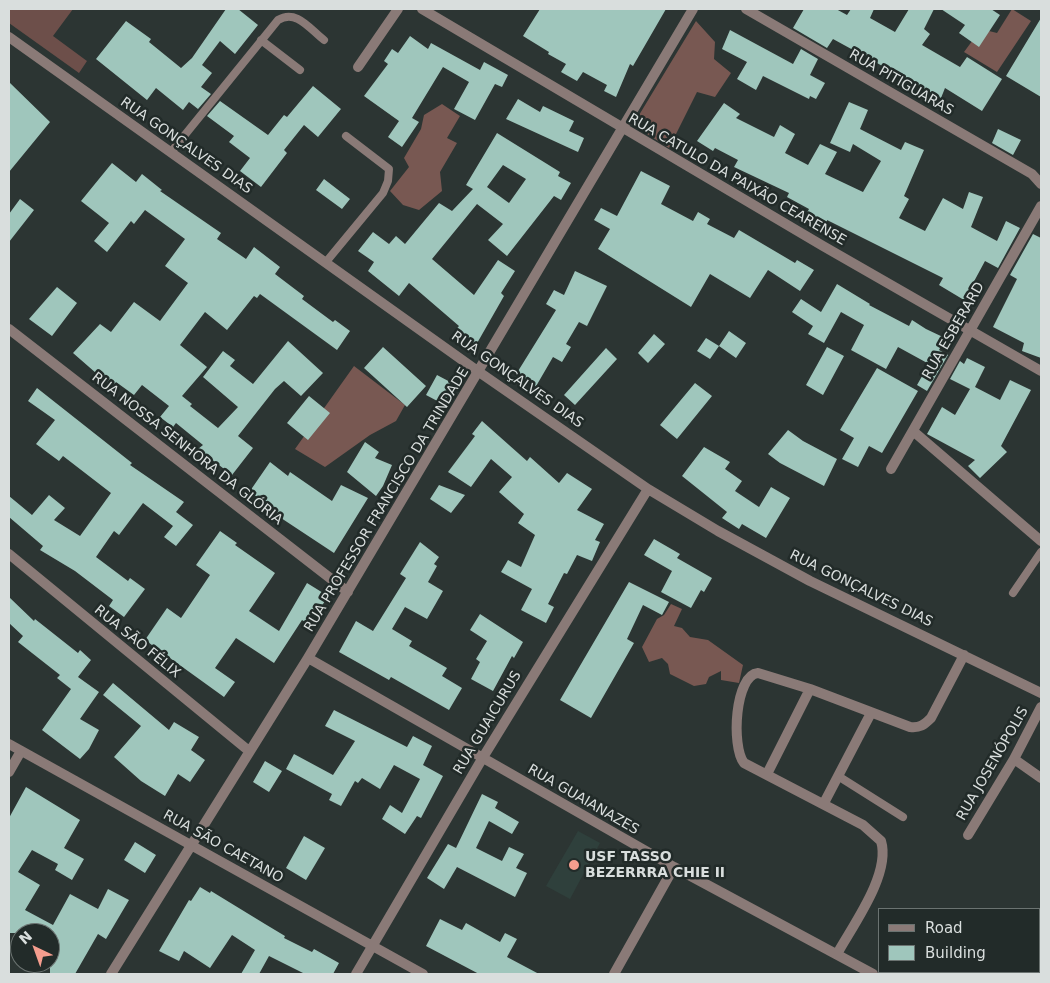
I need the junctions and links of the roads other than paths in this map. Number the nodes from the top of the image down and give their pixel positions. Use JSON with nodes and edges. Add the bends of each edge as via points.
{"nodes":[{"id":1,"x":398,"y":9,"type":"edge"},
{"id":2,"x":422,"y":9,"type":"edge"},
{"id":3,"x":693,"y":9,"type":"edge"},
{"id":4,"x":746,"y":9,"type":"edge"},
{"id":5,"x":9,"y":37,"type":"edge"},
{"id":6,"x":261,"y":40,"type":"junction"},
{"id":7,"x":324,"y":40,"type":"dead end"},
{"id":8,"x":358,"y":67,"type":"dead end"},
{"id":9,"x":300,"y":70,"type":"dead end"},
{"id":10,"x":623,"y":128,"type":"junction"},
{"id":11,"x":346,"y":136,"type":"dead end"},
{"id":12,"x":171,"y":152,"type":"junction"},
{"id":13,"x":1041,"y":184,"type":"edge"},
{"id":14,"x":1041,"y":206,"type":"edge"},
{"id":15,"x":326,"y":262,"type":"junction"},
{"id":16,"x":9,"y":329,"type":"edge"},
{"id":17,"x":970,"y":330,"type":"junction"},
{"id":18,"x":1041,"y":371,"type":"edge"},
{"id":19,"x":479,"y":372,"type":"junction"},
{"id":20,"x":914,"y":431,"type":"junction"},
{"id":21,"x":891,"y":469,"type":"dead end"},
{"id":22,"x":648,"y":488,"type":"junction"},
{"id":23,"x":1041,"y":541,"type":"edge"},
{"id":24,"x":1041,"y":552,"type":"edge"},
{"id":25,"x":9,"y":554,"type":"edge"},
{"id":26,"x":348,"y":592,"type":"junction"},
{"id":27,"x":1013,"y":593,"type":"dead end"},
{"id":28,"x":964,"y":655,"type":"junction"},
{"id":29,"x":308,"y":658,"type":"junction"},
{"id":30,"x":810,"y":689,"type":"junction"},
{"id":31,"x":1041,"y":693,"type":"edge"},
{"id":32,"x":1041,"y":707,"type":"edge"},
{"id":33,"x":871,"y":713,"type":"junction"},
{"id":34,"x":9,"y":744,"type":"edge"},
{"id":35,"x":249,"y":750,"type":"junction"},
{"id":36,"x":21,"y":751,"type":"junction"},
{"id":37,"x":482,"y":759,"type":"junction"},
{"id":38,"x":1014,"y":759,"type":"junction"},
{"id":39,"x":9,"y":772,"type":"edge"},
{"id":40,"x":767,"y":774,"type":"junction"},
{"id":41,"x":838,"y":776,"type":"junction"},
{"id":42,"x":1041,"y":778,"type":"edge"},
{"id":43,"x":824,"y":803,"type":"junction"},
{"id":44,"x":903,"y":817,"type":"dead end"},
{"id":45,"x":968,"y":836,"type":"dead end"},
{"id":46,"x":192,"y":845,"type":"junction"},
{"id":47,"x":674,"y":867,"type":"junction"},
{"id":48,"x":373,"y":946,"type":"junction"},
{"id":49,"x":837,"y":954,"type":"junction"},
{"id":50,"x":111,"y":974,"type":"edge"},
{"id":51,"x":356,"y":974,"type":"edge"},
{"id":52,"x":423,"y":974,"type":"edge"},
{"id":53,"x":614,"y":974,"type":"edge"},
{"id":54,"x":873,"y":974,"type":"edge"}],
"edges":[{"from":1,"to":8,"type":"street"},
{"from":2,"to":10,"type":"street","name":"RUA CATULO DA PAIXÃO CEARENSE"},
{"from":3,"to":10,"type":"street","name":"RUA PROFESSOR FRANCISCO DA TRINDADE"},
{"from":4,"to":13,"type":"street","name":"RUA PITIGUARAS","via":[[1032,174]]},
{"from":5,"to":12,"type":"street","name":"RUA GONÇALVES DIAS"},
{"from":6,"to":7,"type":"lane","via":[[286,15],[293,16]]},
{"from":6,"to":9,"type":"lane"},
{"from":6,"to":12,"type":"lane"},
{"from":10,"to":17,"type":"street","name":"RUA CATULO DA PAIXÃO CEARENSE"},
{"from":10,"to":19,"type":"street","name":"RUA PROFESSOR FRANCISCO DA TRINDADE"},
{"from":11,"to":15,"type":"lane","via":[[389,169],[388,181],[383,193]]},
{"from":12,"to":15,"type":"street","name":"RUA GONÇALVES DIAS"},
{"from":14,"to":17,"type":"street","name":"RUA ESBERARD"},
{"from":15,"to":19,"type":"street","name":"RUA GONÇALVES DIAS"},
{"from":16,"to":26,"type":"street","name":"RUA NOSSA SENHORA DA GLÓRIA"},
{"from":17,"to":18,"type":"street","name":"RUA CATULO DA PAIXÃO CEARENSE"},
{"from":17,"to":20,"type":"street","name":"RUA ESBERARD"},
{"from":19,"to":22,"type":"street","name":"RUA GONÇALVES DIAS"},
{"from":19,"to":26,"type":"street","name":"RUA PROFESSOR FRANCISCO DA TRINDADE"},
{"from":20,"to":21,"type":"street","name":"RUA ESBERARD"},
{"from":20,"to":23,"type":"street"},
{"from":22,"to":28,"type":"street","name":"RUA GONÇALVES DIAS","via":[[810,581]]},
{"from":22,"to":37,"type":"street","name":"RUA GUAICURUS"},
{"from":24,"to":27,"type":"lane"},
{"from":25,"to":35,"type":"street","name":"RUA SÃO FÉLIX"},
{"from":26,"to":29,"type":"street","name":"RUA PROFESSOR FRANCISCO DA TRINDADE"},
{"from":28,"to":31,"type":"street","name":"RUA GONÇALVES DIAS"},
{"from":28,"to":33,"type":"street","via":[[924,726],[910,727]]},
{"from":29,"to":35,"type":"street","name":"RUA PROFESSOR FRANCISCO DA TRINDADE"},
{"from":29,"to":37,"type":"street","name":"RUA GUAIANAZES"},
{"from":30,"to":33,"type":"street"},
{"from":30,"to":40,"type":"street"},
{"from":30,"to":40,"type":"street","via":[[758,673],[748,679],[736,715],[738,751],[744,763]]},
{"from":32,"to":38,"type":"street","name":"RUA JOSENÓPOLIS"},
{"from":33,"to":41,"type":"street"},
{"from":34,"to":36,"type":"street","name":"RUA SÃO CAETANO"},
{"from":35,"to":46,"type":"street","name":"RUA PROFESSOR FRANCISCO DA TRINDADE"},
{"from":36,"to":39,"type":"street"},
{"from":36,"to":46,"type":"street","name":"RUA SÃO CAETANO"},
{"from":37,"to":47,"type":"street","name":"RUA GUAIANAZES"},
{"from":37,"to":48,"type":"street","name":"RUA GUAICURUS"},
{"from":38,"to":42,"type":"street"},
{"from":38,"to":45,"type":"street","name":"RUA JOSENÓPOLIS"},
{"from":40,"to":43,"type":"street"},
{"from":41,"to":43,"type":"street"},
{"from":41,"to":44,"type":"lane"},
{"from":43,"to":49,"type":"street","via":[[872,832],[882,847],[876,884]]},
{"from":46,"to":48,"type":"street","name":"RUA SÃO CAETANO"},
{"from":46,"to":50,"type":"street","name":"RUA PROFESSOR FRANCISCO DA TRINDADE"},
{"from":47,"to":49,"type":"street","name":"RUA GUAIANAZES"},
{"from":47,"to":53,"type":"street"},
{"from":48,"to":51,"type":"street","name":"RUA GUAICURUS"},
{"from":48,"to":52,"type":"street","name":"RUA SÃO CAETANO"},
{"from":49,"to":54,"type":"street","name":"RUA GUAIANAZES"}]}
